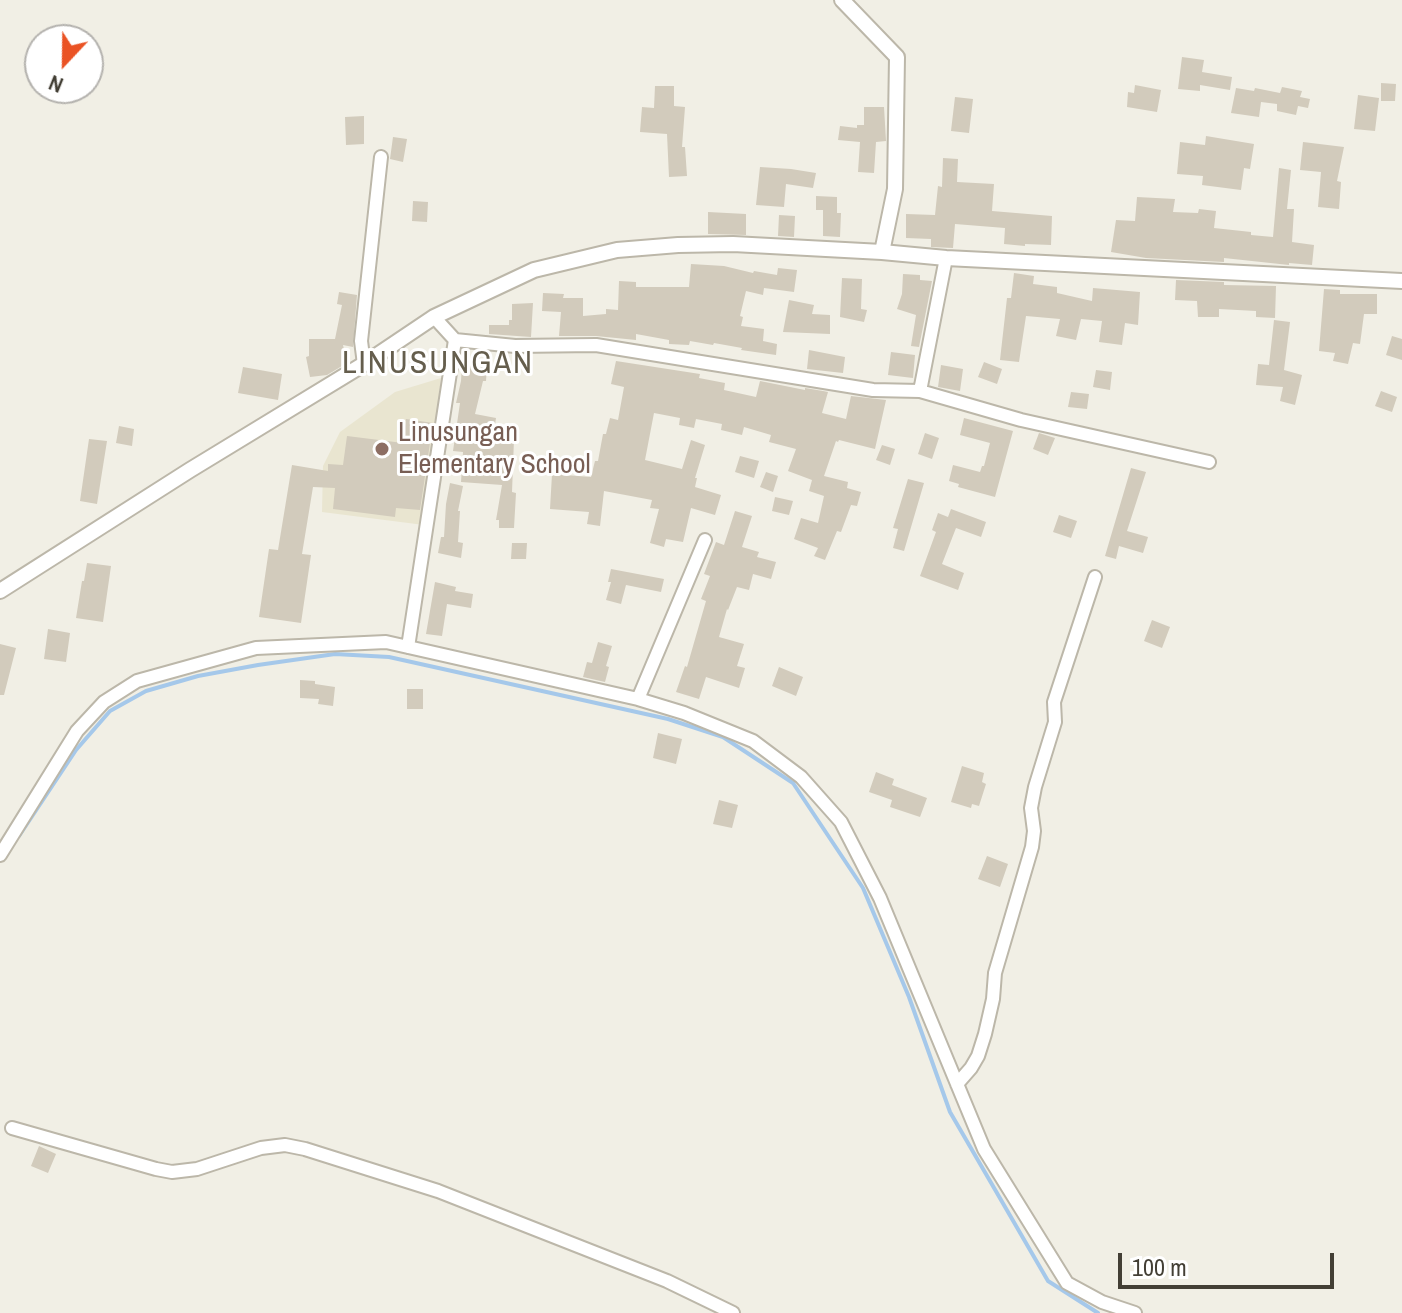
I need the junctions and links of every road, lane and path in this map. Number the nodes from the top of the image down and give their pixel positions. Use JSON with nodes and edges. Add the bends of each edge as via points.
{"nodes":[{"id":1,"x":842,"y":0,"type":"edge"},
{"id":2,"x":381,"y":157,"type":"dead end"},
{"id":3,"x":882,"y":252,"type":"junction"},
{"id":4,"x":946,"y":258,"type":"junction"},
{"id":5,"x":1402,"y":281,"type":"edge"},
{"id":6,"x":434,"y":317,"type":"junction"},
{"id":7,"x":455,"y":340,"type":"junction"},
{"id":8,"x":364,"y":364,"type":"junction"},
{"id":9,"x":920,"y":391,"type":"junction"},
{"id":10,"x":1209,"y":462,"type":"dead end"},
{"id":11,"x":705,"y":540,"type":"dead end"},
{"id":12,"x":1095,"y":577,"type":"dead end"},
{"id":13,"x":0,"y":591,"type":"edge"},
{"id":14,"x":408,"y":647,"type":"junction"},
{"id":15,"x":638,"y":699,"type":"junction"},
{"id":16,"x":0,"y":855,"type":"edge"},
{"id":17,"x":957,"y":1084,"type":"junction"},
{"id":18,"x":12,"y":1128,"type":"dead end"},
{"id":19,"x":733,"y":1313,"type":"edge"},
{"id":20,"x":1135,"y":1313,"type":"edge"}],
"edges":[{"from":1,"to":3,"type":"street","via":[[897,57],[895,189]]},
{"from":2,"to":8,"type":"street","via":[[361,341]]},
{"from":3,"to":4,"type":"street"},
{"from":3,"to":6,"type":"street","via":[[733,244],[617,250],[534,270]]},
{"from":4,"to":5,"type":"street"},
{"from":4,"to":9,"type":"street"},
{"from":6,"to":7,"type":"street"},
{"from":6,"to":8,"type":"street"},
{"from":7,"to":9,"type":"street","via":[[596,345],[873,390]]},
{"from":7,"to":14,"type":"street"},
{"from":8,"to":13,"type":"street"},
{"from":9,"to":10,"type":"street","via":[[1021,420]]},
{"from":11,"to":15,"type":"street"},
{"from":12,"to":17,"type":"street","via":[[1054,702],[1055,722],[1031,808],[1032,847],[995,973],[985,1034],[978,1056]]},
{"from":14,"to":15,"type":"street"},
{"from":14,"to":16,"type":"street","via":[[386,642],[256,648],[137,681],[104,702],[77,731]]},
{"from":15,"to":17,"type":"street","via":[[753,741],[801,777],[841,822],[880,898]]},
{"from":17,"to":20,"type":"street","via":[[984,1149],[1067,1283]]},
{"from":18,"to":19,"type":"street","via":[[172,1172],[261,1148],[305,1149],[438,1191],[667,1281]]}]}
